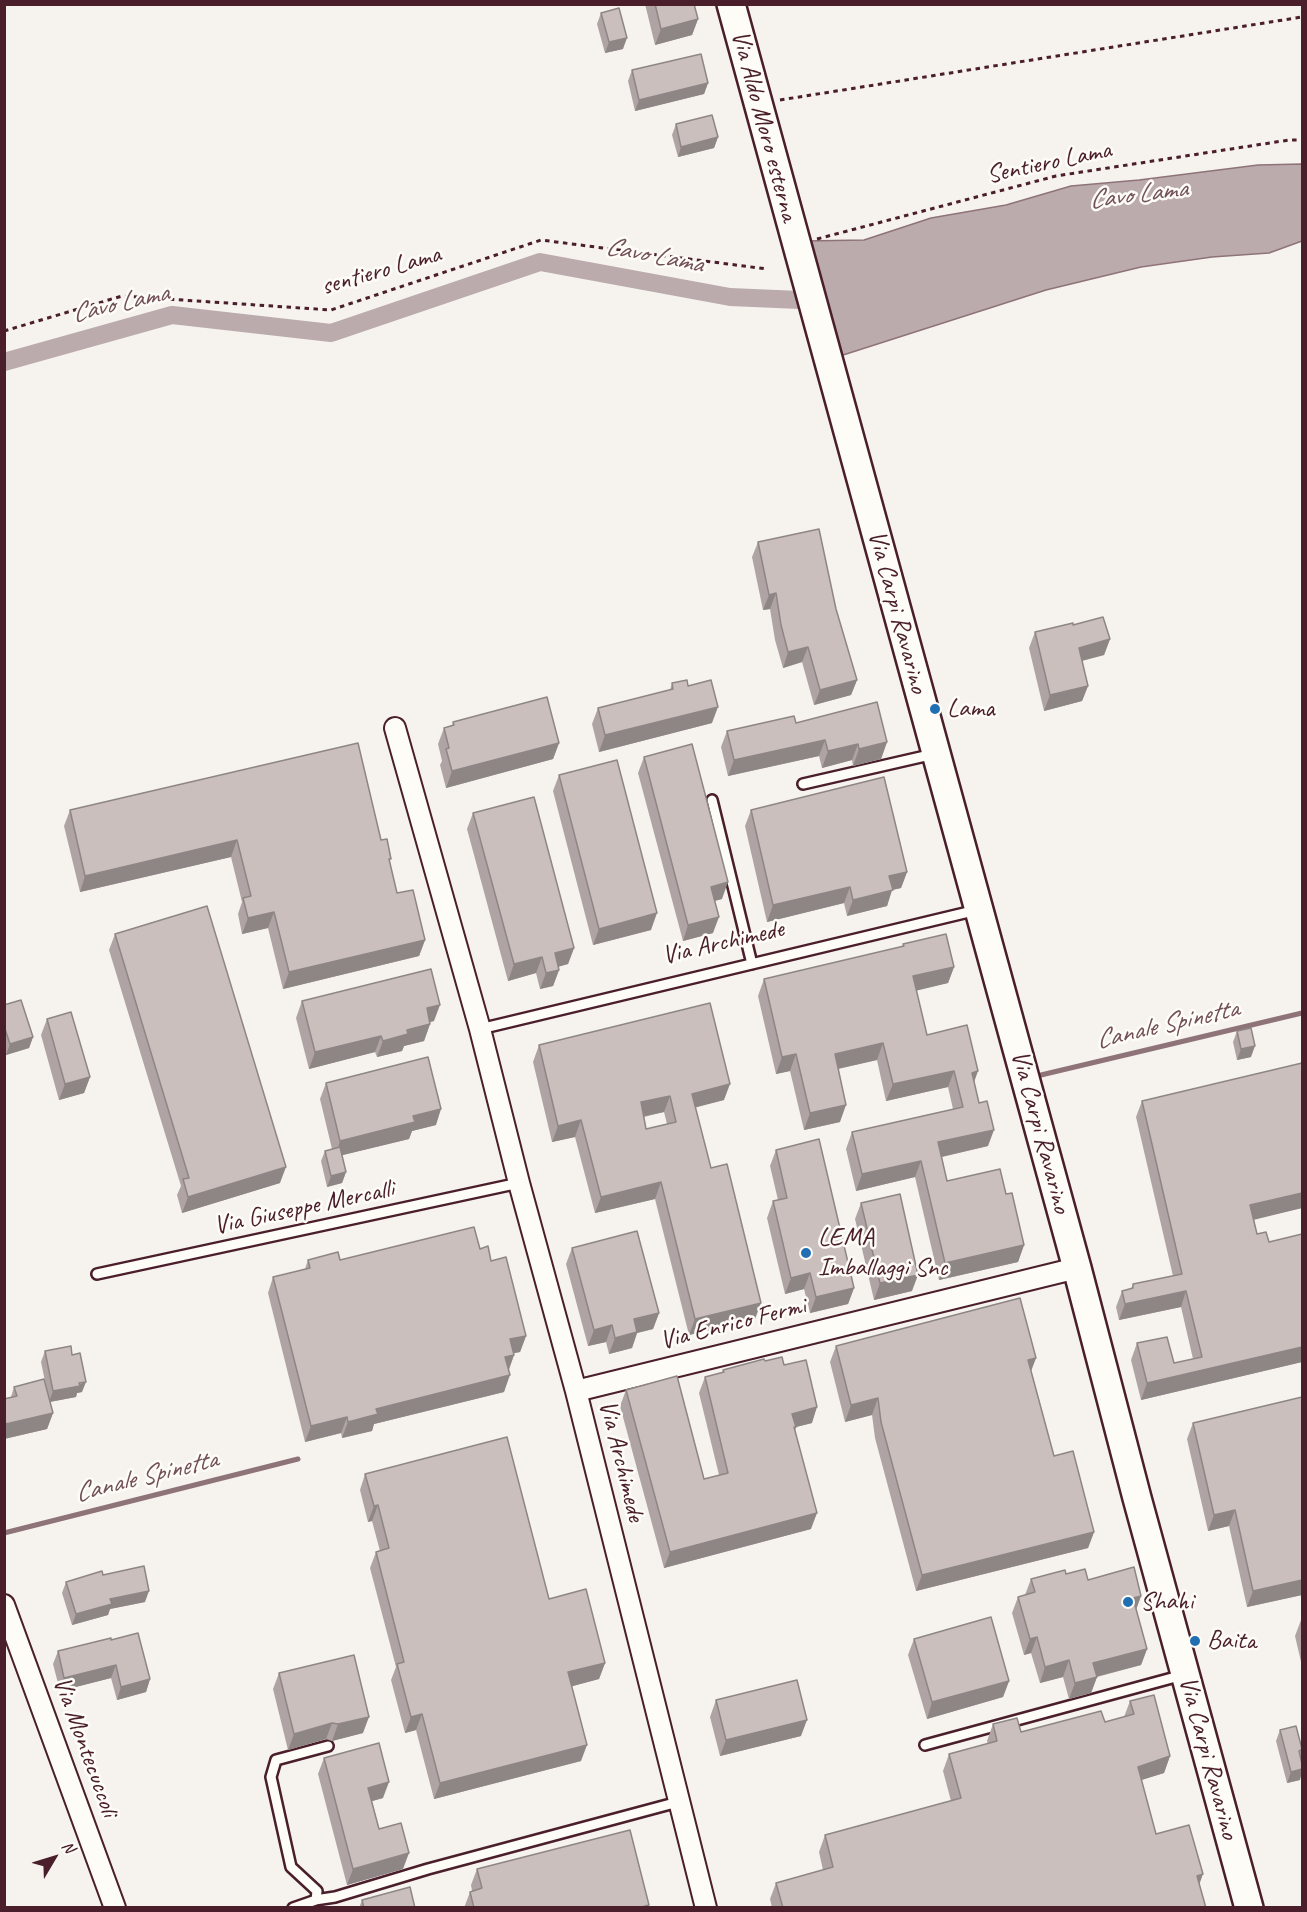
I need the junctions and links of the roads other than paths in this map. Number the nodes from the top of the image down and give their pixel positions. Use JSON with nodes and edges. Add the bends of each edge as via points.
{"nodes":[{"id":1,"x":731,"y":4,"type":"edge"},
{"id":2,"x":828,"y":358,"type":"joint"},
{"id":3,"x":395,"y":728,"type":"dead end"},
{"id":4,"x":936,"y":753,"type":"junction"},
{"id":5,"x":803,"y":784,"type":"dead end"},
{"id":6,"x":712,"y":800,"type":"dead end"},
{"id":7,"x":979,"y":910,"type":"junction"},
{"id":8,"x":752,"y":964,"type":"junction"},
{"id":9,"x":480,"y":1029,"type":"junction"},
{"id":10,"x":519,"y":1183,"type":"junction"},
{"id":11,"x":1077,"y":1268,"type":"junction"},
{"id":12,"x":97,"y":1274,"type":"dead end"},
{"id":13,"x":576,"y":1390,"type":"junction"},
{"id":14,"x":4,"y":1605,"type":"edge"},
{"id":15,"x":1185,"y":1674,"type":"junction"},
{"id":16,"x":925,"y":1745,"type":"dead end"},
{"id":17,"x":328,"y":1746,"type":"dead end"},
{"id":18,"x":678,"y":1802,"type":"junction"},
{"id":19,"x":315,"y":1900,"type":"junction"},
{"id":20,"x":115,"y":1908,"type":"edge"},
{"id":21,"x":293,"y":1908,"type":"edge"},
{"id":22,"x":706,"y":1908,"type":"edge"},
{"id":23,"x":1249,"y":1908,"type":"edge"}],
"edges":[{"from":1,"to":2,"type":"main road","name":"Via Aldo Moro esterna","via":[[802,245]]},
{"from":2,"to":4,"type":"main road","name":"Via Carpi Ravarino"},
{"from":3,"to":9,"type":"street","name":"Via Archimede"},
{"from":4,"to":5,"type":"lane"},
{"from":4,"to":7,"type":"main road","name":"Via Carpi Ravarino"},
{"from":6,"to":8,"type":"lane"},
{"from":7,"to":8,"type":"lane","name":"Via Archimede"},
{"from":7,"to":11,"type":"main road","name":"Via Carpi Ravarino"},
{"from":8,"to":9,"type":"lane","name":"Via Archimede"},
{"from":9,"to":10,"type":"street","name":"Via Archimede"},
{"from":10,"to":12,"type":"lane","name":"Via Giuseppe Mercalli"},
{"from":10,"to":13,"type":"street","name":"Via Archimede"},
{"from":11,"to":13,"type":"street","name":"Via Enrico Fermi"},
{"from":11,"to":15,"type":"main road","name":"Via Carpi Ravarino"},
{"from":13,"to":18,"type":"street","name":"Via Archimede"},
{"from":14,"to":20,"type":"street","name":"Via Montecuccoli"},
{"from":15,"to":16,"type":"lane"},
{"from":15,"to":23,"type":"main road","name":"Via Carpi Ravarino"},
{"from":17,"to":19,"type":"lane","via":[[276,1760],[271,1777],[291,1867],[317,1891]]},
{"from":18,"to":19,"type":"lane"},
{"from":18,"to":22,"type":"street","name":"Via Archimede"},
{"from":19,"to":21,"type":"lane"}]}
